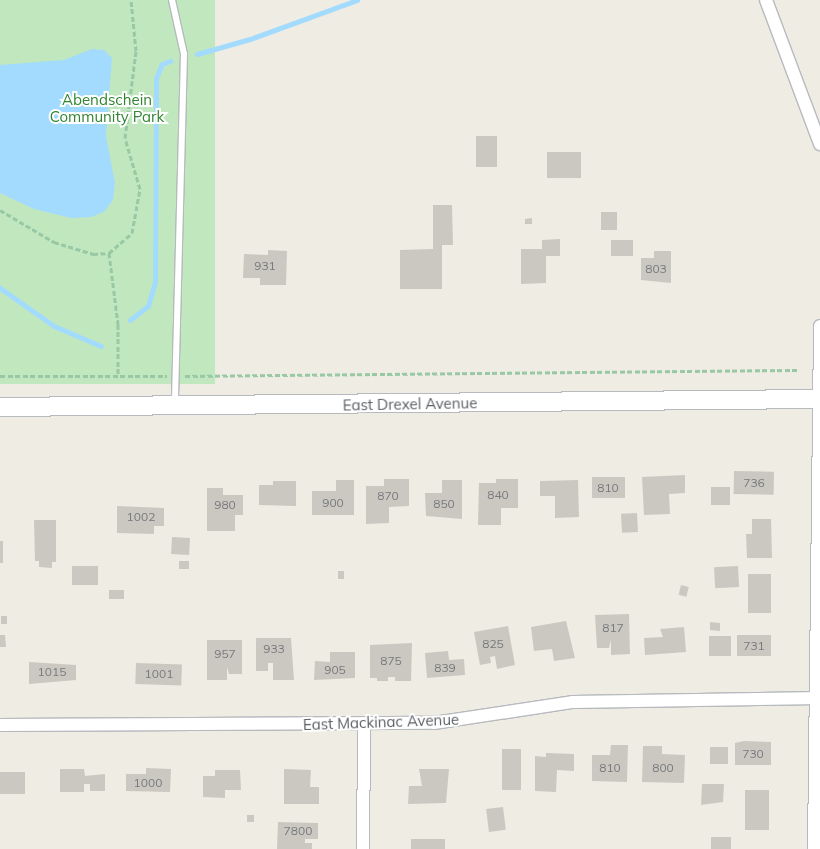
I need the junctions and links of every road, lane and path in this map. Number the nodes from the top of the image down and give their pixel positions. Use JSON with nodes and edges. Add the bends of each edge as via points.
{"nodes":[{"id":1,"x":131,"y":0,"type":"edge"},
{"id":2,"x":172,"y":0,"type":"edge"},
{"id":3,"x":766,"y":0,"type":"edge"},
{"id":4,"x":820,"y":144,"type":"edge"},
{"id":5,"x":0,"y":210,"type":"edge"},
{"id":6,"x":109,"y":253,"type":"junction"},
{"id":7,"x":820,"y":326,"type":"edge"},
{"id":8,"x":800,"y":370,"type":"dead end"},
{"id":9,"x":819,"y":370,"type":"edge"},
{"id":10,"x":0,"y":376,"type":"edge"},
{"id":11,"x":118,"y":376,"type":"junction"},
{"id":12,"x":167,"y":376,"type":"dead end"},
{"id":13,"x":185,"y":376,"type":"dead end"},
{"id":14,"x":820,"y":399,"type":"edge"},
{"id":15,"x":0,"y":407,"type":"edge"},
{"id":16,"x":175,"y":407,"type":"junction"},
{"id":17,"x":818,"y":698,"type":"edge"},
{"id":18,"x":0,"y":724,"type":"edge"},
{"id":19,"x":364,"y":724,"type":"junction"},
{"id":20,"x":363,"y":849,"type":"edge"},
{"id":21,"x":814,"y":849,"type":"edge"}],
"edges":[{"from":1,"to":6,"type":"path","via":[[136,51],[125,138],[140,189],[132,233]]},
{"from":2,"to":16,"type":"lane","via":[[184,54]]},
{"from":3,"to":4,"type":"street"},
{"from":5,"to":6,"type":"path","via":[[54,242],[94,254]]},
{"from":6,"to":11,"type":"path","via":[[118,324]]},
{"from":7,"to":9,"type":"street"},
{"from":8,"to":13,"type":"path"},
{"from":9,"to":14,"type":"street"},
{"from":10,"to":11,"type":"path"},
{"from":11,"to":12,"type":"path"},
{"from":14,"to":16,"type":"street","name":"East Drexel Avenue"},
{"from":14,"to":17,"type":"street"},
{"from":15,"to":16,"type":"street","name":"East Drexel Avenue"},
{"from":17,"to":19,"type":"street","name":"East Mackinac Avenue","via":[[573,702],[443,722]]},
{"from":17,"to":21,"type":"street"},
{"from":18,"to":19,"type":"street","name":"East Mackinac Avenue"},
{"from":19,"to":20,"type":"street"}]}
